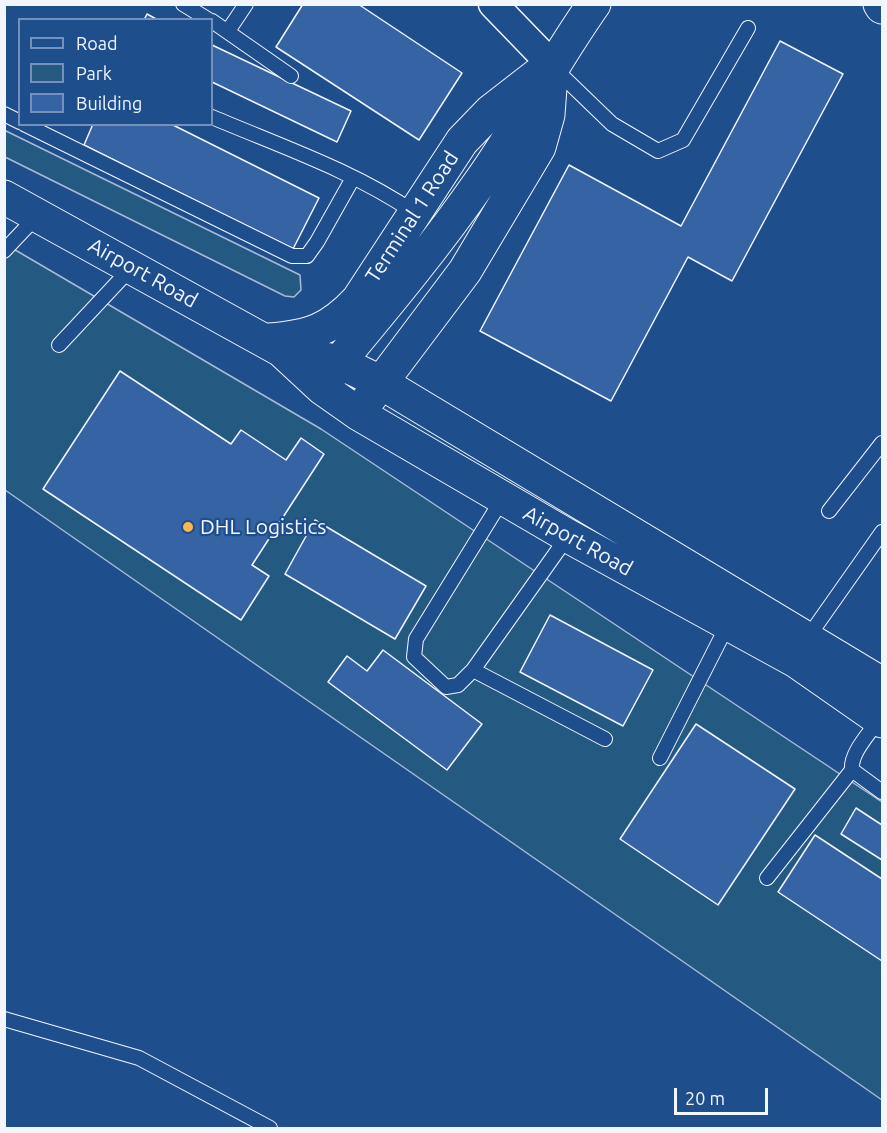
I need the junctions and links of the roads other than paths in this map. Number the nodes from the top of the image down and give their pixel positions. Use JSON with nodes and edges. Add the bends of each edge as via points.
{"nodes":[{"id":1,"x":183,"y":4,"type":"edge"},
{"id":2,"x":246,"y":4,"type":"edge"},
{"id":3,"x":493,"y":4,"type":"edge"},
{"id":4,"x":594,"y":4,"type":"edge"},
{"id":5,"x":207,"y":18,"type":"edge"},
{"id":6,"x":213,"y":22,"type":"edge"},
{"id":7,"x":748,"y":28,"type":"dead end"},
{"id":8,"x":228,"y":31,"type":"junction"},
{"id":9,"x":552,"y":65,"type":"junction"},
{"id":10,"x":291,"y":76,"type":"dead end"},
{"id":11,"x":4,"y":114,"type":"edge"},
{"id":12,"x":213,"y":117,"type":"edge"},
{"id":13,"x":18,"y":121,"type":"edge"},
{"id":14,"x":32,"y":126,"type":"edge"},
{"id":15,"x":49,"y":130,"type":"edge"},
{"id":16,"x":353,"y":178,"type":"junction"},
{"id":17,"x":4,"y":197,"type":"edge"},
{"id":18,"x":416,"y":213,"type":"junction"},
{"id":19,"x":39,"y":215,"type":"junction"},
{"id":20,"x":4,"y":251,"type":"edge"},
{"id":21,"x":132,"y":267,"type":"junction"},
{"id":22,"x":59,"y":345,"type":"dead end"},
{"id":23,"x":271,"y":345,"type":"junction"},
{"id":24,"x":331,"y":375,"type":"junction"},
{"id":25,"x":380,"y":382,"type":"junction"},
{"id":26,"x":359,"y":414,"type":"junction"},
{"id":27,"x":882,"y":443,"type":"edge"},
{"id":28,"x":503,"y":498,"type":"junction"},
{"id":29,"x":830,"y":510,"type":"dead end"},
{"id":30,"x":882,"y":532,"type":"edge"},
{"id":31,"x":568,"y":536,"type":"junction"},
{"id":32,"x":728,"y":624,"type":"junction"},
{"id":33,"x":802,"y":649,"type":"junction"},
{"id":34,"x":473,"y":670,"type":"junction"},
{"id":35,"x":882,"y":684,"type":"edge"},
{"id":36,"x":881,"y":720,"type":"edge"},
{"id":37,"x":605,"y":739,"type":"dead end"},
{"id":38,"x":660,"y":758,"type":"dead end"},
{"id":39,"x":852,"y":770,"type":"junction"},
{"id":40,"x":882,"y":792,"type":"edge"},
{"id":41,"x":767,"y":879,"type":"dead end"},
{"id":42,"x":4,"y":1019,"type":"edge"},
{"id":43,"x":270,"y":1128,"type":"edge"}],
"edges":[{"from":1,"to":5,"type":"lane"},
{"from":2,"to":8,"type":"lane"},
{"from":3,"to":9,"type":"street"},
{"from":4,"to":9,"type":"street","name":"Terminal 1 Road"},
{"from":6,"to":8,"type":"lane"},
{"from":7,"to":9,"type":"lane","via":[[683,140],[658,152],[612,124]]},
{"from":8,"to":10,"type":"lane"},
{"from":9,"to":18,"type":"street","name":"Terminal 1 Road","via":[[515,91],[462,141]]},
{"from":9,"to":24,"type":"street","name":"Terminal 1 Road","via":[[482,180],[427,256]]},
{"from":9,"to":25,"type":"street","name":"Terminal 1 Road","via":[[548,115],[539,147],[465,271]]},
{"from":11,"to":13,"type":"lane"},
{"from":12,"to":16,"type":"lane"},
{"from":14,"to":15,"type":"lane"},
{"from":15,"to":16,"type":"lane","via":[[292,256],[307,256]]},
{"from":16,"to":18,"type":"lane"},
{"from":17,"to":19,"type":"street","name":"Airport Road"},
{"from":18,"to":23,"type":"street","name":"Terminal 1 Road","via":[[358,300],[340,319],[300,338]]},
{"from":19,"to":20,"type":"lane"},
{"from":19,"to":21,"type":"street","name":"Airport Road"},
{"from":21,"to":22,"type":"lane"},
{"from":21,"to":23,"type":"street","name":"Airport Road"},
{"from":23,"to":24,"type":"street","name":"Airport Road"},
{"from":24,"to":25,"type":"street","name":"Airport Road"},
{"from":24,"to":26,"type":"street","name":"Airport Road"},
{"from":25,"to":26,"type":"street","name":"Terminal 1 Road"},
{"from":25,"to":33,"type":"street","name":"Airport Road"},
{"from":26,"to":28,"type":"street","name":"Airport Road"},
{"from":27,"to":29,"type":"lane"},
{"from":28,"to":31,"type":"street","name":"Airport Road"},
{"from":28,"to":34,"type":"lane","via":[[416,639],[414,657],[446,687],[458,685]]},
{"from":30,"to":33,"type":"lane"},
{"from":31,"to":32,"type":"street","name":"Airport Road"},
{"from":31,"to":34,"type":"lane"},
{"from":32,"to":33,"type":"street","name":"Airport Road"},
{"from":32,"to":38,"type":"lane"},
{"from":33,"to":35,"type":"street","name":"Airport Road"},
{"from":33,"to":36,"type":"street","name":"Airport Road"},
{"from":34,"to":37,"type":"lane"},
{"from":36,"to":39,"type":"lane","via":[[855,754]]},
{"from":39,"to":40,"type":"lane"},
{"from":39,"to":41,"type":"lane"},
{"from":42,"to":43,"type":"lane","via":[[139,1058]]}]}
